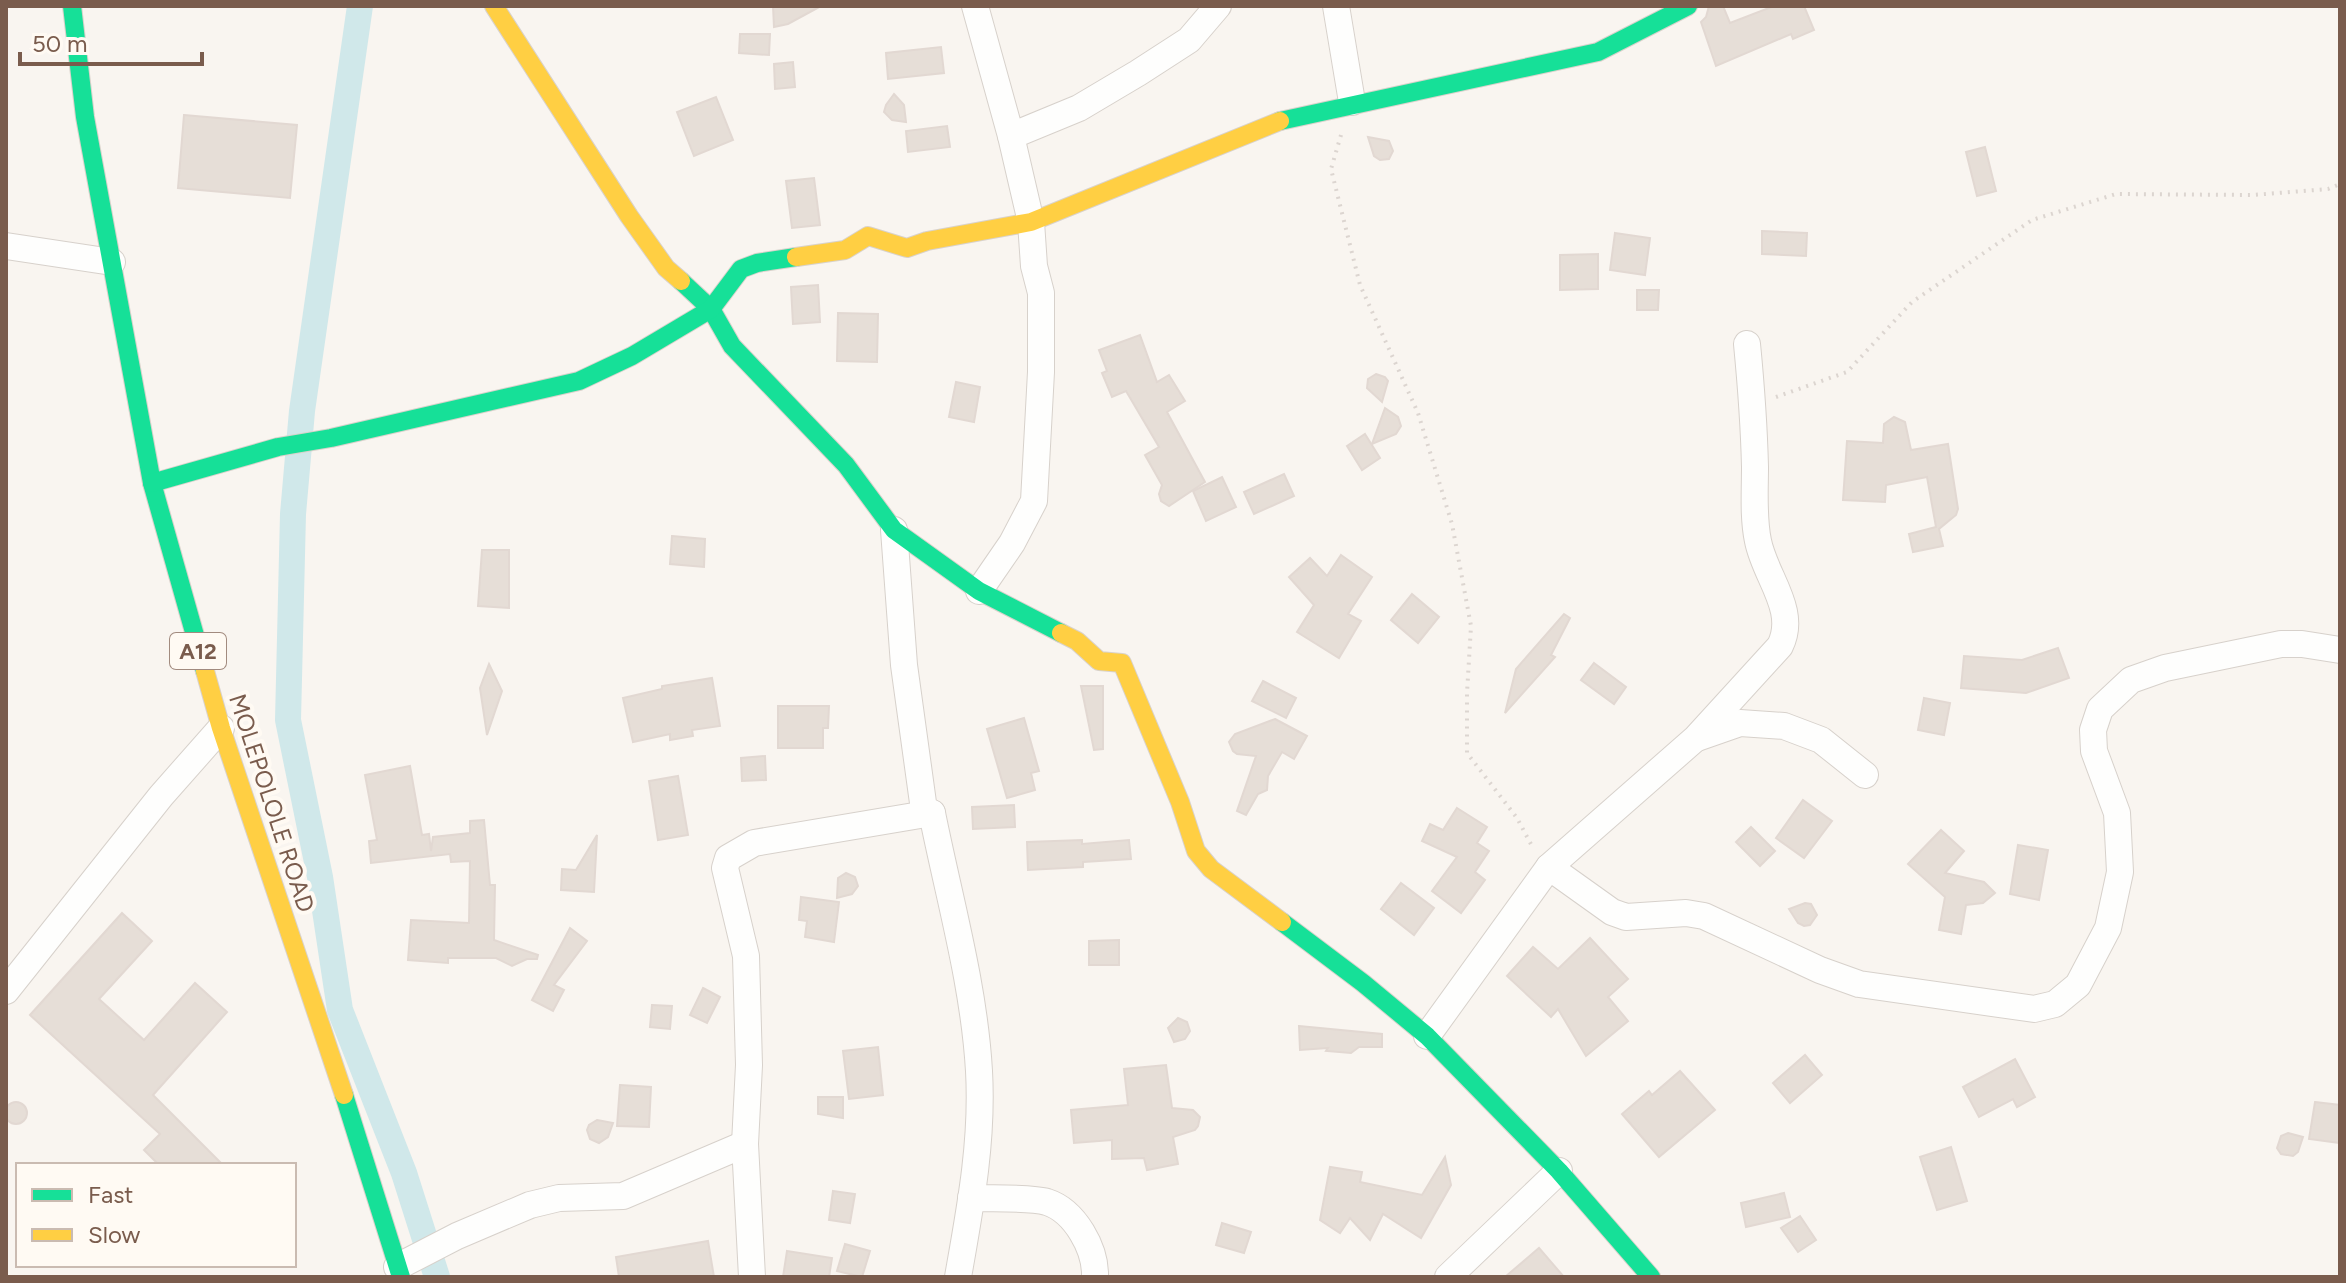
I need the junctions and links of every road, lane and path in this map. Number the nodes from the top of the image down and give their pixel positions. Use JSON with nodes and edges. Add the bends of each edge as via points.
{"nodes":[{"id":1,"x":72,"y":6,"type":"edge"},
{"id":2,"x":494,"y":6,"type":"edge"},
{"id":3,"x":975,"y":6,"type":"edge"},
{"id":4,"x":1218,"y":6,"type":"edge"},
{"id":5,"x":1336,"y":6,"type":"edge"},
{"id":6,"x":1688,"y":6,"type":"edge"},
{"id":7,"x":1352,"y":102,"type":"junction"},
{"id":8,"x":1011,"y":136,"type":"junction"},
{"id":9,"x":2340,"y":184,"type":"edge"},
{"id":10,"x":1031,"y":222,"type":"junction"},
{"id":11,"x":6,"y":246,"type":"edge"},
{"id":12,"x":112,"y":262,"type":"junction"},
{"id":13,"x":711,"y":309,"type":"junction"},
{"id":14,"x":1747,"y":344,"type":"dead end"},
{"id":15,"x":1753,"y":405,"type":"junction"},
{"id":16,"x":152,"y":483,"type":"junction"},
{"id":17,"x":894,"y":530,"type":"junction"},
{"id":18,"x":979,"y":591,"type":"junction"},
{"id":19,"x":2340,"y":650,"type":"edge"},
{"id":20,"x":221,"y":728,"type":"junction"},
{"id":21,"x":1696,"y":738,"type":"junction"},
{"id":22,"x":1865,"y":775,"type":"dead end"},
{"id":23,"x":932,"y":813,"type":"junction"},
{"id":24,"x":1549,"y":867,"type":"junction"},
{"id":25,"x":6,"y":991,"type":"edge"},
{"id":26,"x":1427,"y":1036,"type":"junction"},
{"id":27,"x":745,"y":1144,"type":"junction"},
{"id":28,"x":1559,"y":1171,"type":"junction"},
{"id":29,"x":971,"y":1198,"type":"junction"},
{"id":30,"x":399,"y":1272,"type":"edge"},
{"id":31,"x":752,"y":1277,"type":"edge"},
{"id":32,"x":958,"y":1277,"type":"edge"},
{"id":33,"x":1095,"y":1277,"type":"edge"},
{"id":34,"x":1448,"y":1277,"type":"edge"},
{"id":35,"x":1651,"y":1277,"type":"edge"}],
"edges":[{"from":1,"to":12,"type":"street","name":"MOLEPOLOLE ROAD","number":"A12","via":[[85,117]]},
{"from":2,"to":13,"type":"street","via":[[666,268]]},
{"from":3,"to":8,"type":"street"},
{"from":4,"to":8,"type":"street","via":[[1189,40],[1138,73],[1079,108]]},
{"from":5,"to":7,"type":"street"},
{"from":6,"to":7,"type":"street","via":[[1598,52]]},
{"from":7,"to":10,"type":"street","via":[[1289,117]]},
{"from":7,"to":24,"type":"path","via":[[1331,169],[1360,285],[1418,413],[1452,524],[1471,626],[1467,753],[1517,818],[1540,863]]},
{"from":8,"to":10,"type":"street"},
{"from":9,"to":15,"type":"path","via":[[2253,195],[2116,194],[2032,220],[1912,302],[1847,372]]},
{"from":10,"to":13,"type":"street","via":[[907,248],[868,236],[845,250],[757,263],[741,269]]},
{"from":10,"to":18,"type":"street","via":[[1041,293],[1034,501]]},
{"from":11,"to":12,"type":"street"},
{"from":12,"to":16,"type":"street","name":"MOLEPOLOLE ROAD","number":"A12"},
{"from":13,"to":16,"type":"street","via":[[579,381],[278,447]]},
{"from":13,"to":17,"type":"street","via":[[732,346],[846,465]]},
{"from":14,"to":15,"type":"street"},
{"from":15,"to":21,"type":"street","via":[[1758,543],[1787,619],[1787,632]]},
{"from":16,"to":20,"type":"street","name":"MOLEPOLOLE ROAD","number":"A12"},
{"from":17,"to":18,"type":"street"},
{"from":17,"to":23,"type":"street","via":[[908,695],[924,810]]},
{"from":18,"to":26,"type":"street","via":[[1077,641],[1099,661],[1122,663],[1196,851],[1211,869]]},
{"from":19,"to":24,"type":"street","via":[[2281,644],[2165,668],[2131,680],[2100,709],[2094,751],[2117,813],[2120,872],[2108,928],[2078,985],[2055,1004],[2034,1009],[1859,984],[1704,916],[1626,917],[1612,912]]},
{"from":20,"to":25,"type":"street"},
{"from":20,"to":30,"type":"street","name":"MOLEPOLOLE ROAD","number":"A12"},
{"from":21,"to":22,"type":"street","via":[[1740,723],[1784,726],[1821,740]]},
{"from":21,"to":24,"type":"street"},
{"from":23,"to":27,"type":"street","via":[[754,843],[728,858],[725,868],[746,956]]},
{"from":23,"to":29,"type":"street","via":[[973,1011],[979,1117]]},
{"from":24,"to":26,"type":"street"},
{"from":26,"to":28,"type":"street"},
{"from":27,"to":30,"type":"street","via":[[623,1196],[559,1198],[530,1205],[457,1236]]},
{"from":27,"to":31,"type":"street"},
{"from":28,"to":34,"type":"street"},
{"from":28,"to":35,"type":"street"},
{"from":29,"to":32,"type":"street"},
{"from":29,"to":33,"type":"street","via":[[1047,1202],[1083,1234]]}]}
